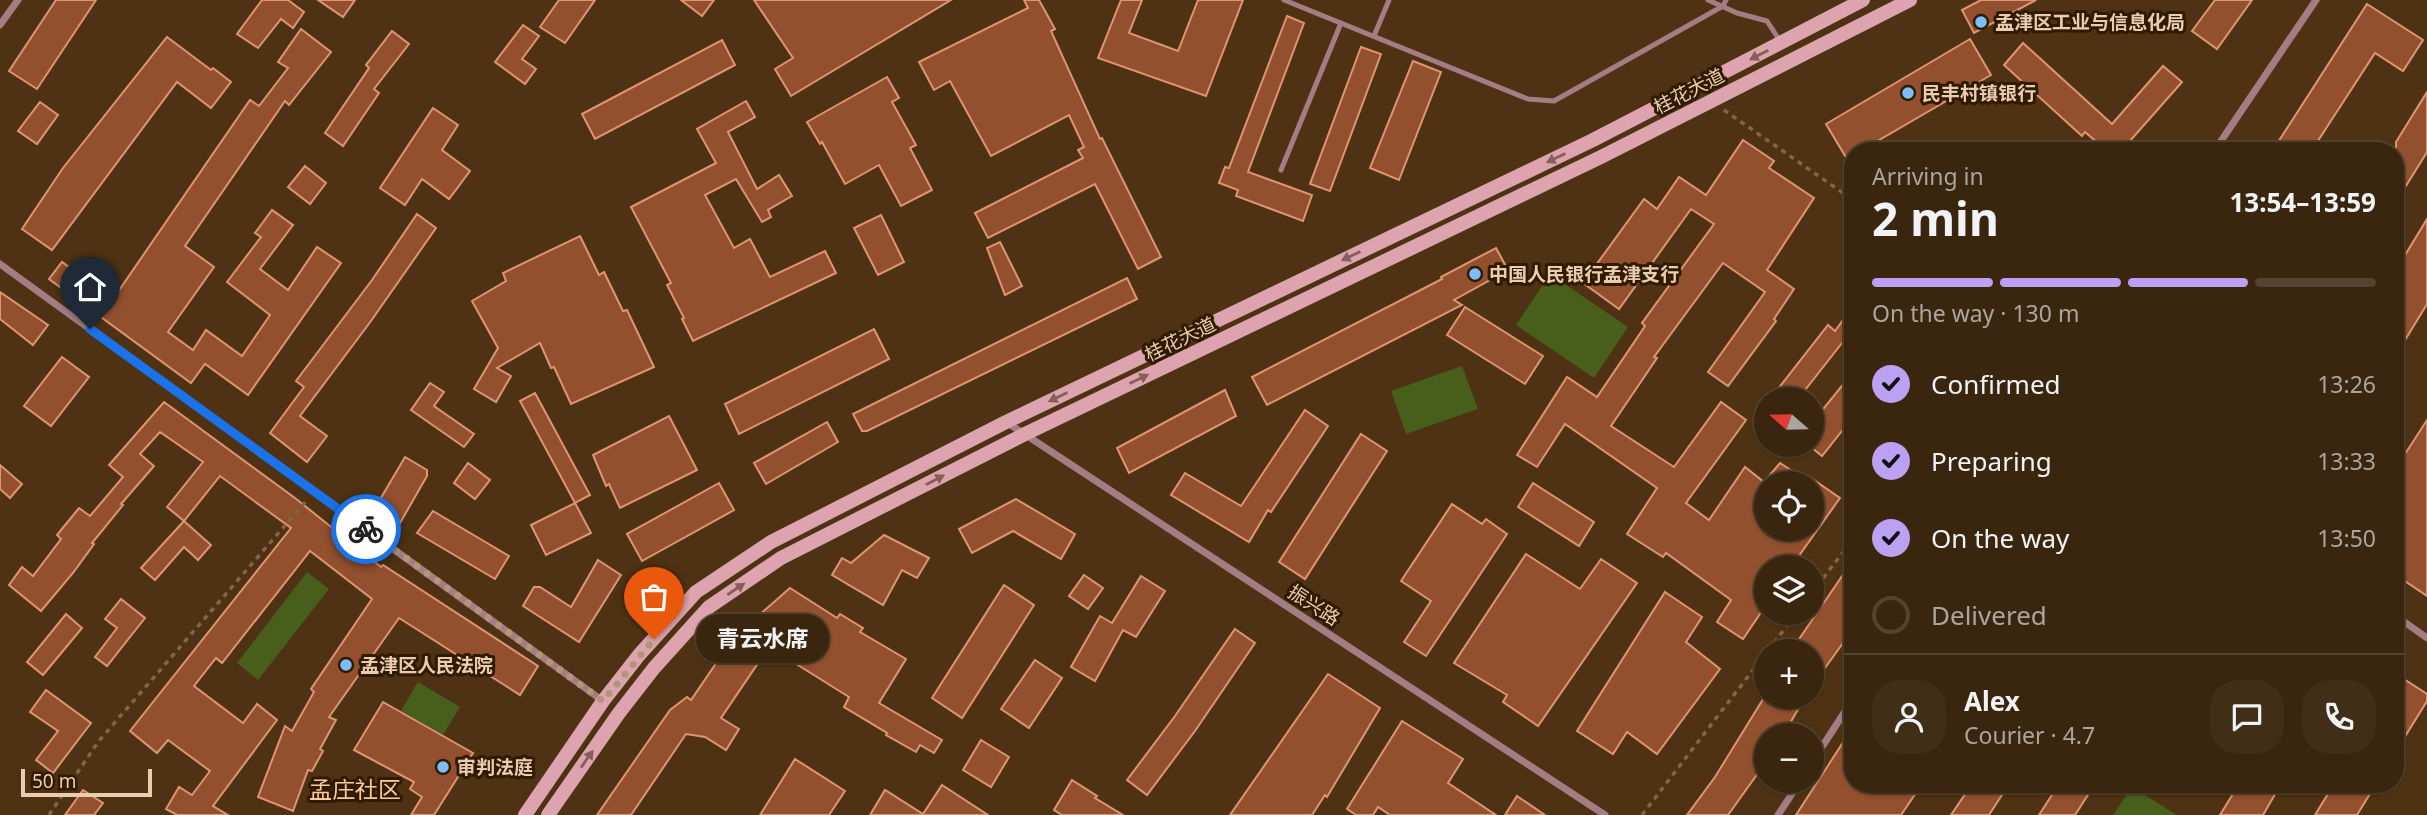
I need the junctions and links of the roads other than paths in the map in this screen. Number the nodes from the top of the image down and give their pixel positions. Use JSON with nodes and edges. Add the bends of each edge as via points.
{"nodes":[{"id":1,"x":18,"y":0,"type":"edge"},
{"id":2,"x":1284,"y":0,"type":"edge"},
{"id":3,"x":1389,"y":0,"type":"edge"},
{"id":4,"x":1708,"y":0,"type":"edge"},
{"id":5,"x":1863,"y":0,"type":"edge"},
{"id":6,"x":1910,"y":0,"type":"edge"},
{"id":7,"x":2316,"y":0,"type":"edge"},
{"id":8,"x":1724,"y":3,"type":"edge"},
{"id":9,"x":1340,"y":23,"type":"junction"},
{"id":10,"x":0,"y":25,"type":"edge"},
{"id":11,"x":1374,"y":37,"type":"junction"},
{"id":12,"x":1781,"y":43,"type":"junction"},
{"id":13,"x":2220,"y":142,"type":"edge"},
{"id":14,"x":1281,"y":170,"type":"dead end"},
{"id":15,"x":0,"y":264,"type":"edge"},
{"id":16,"x":1006,"y":422,"type":"junction"},
{"id":17,"x":1025,"y":434,"type":"junction"},
{"id":18,"x":2404,"y":622,"type":"edge"},
{"id":19,"x":2427,"y":638,"type":"edge"},
{"id":20,"x":603,"y":701,"type":"junction"},
{"id":21,"x":1844,"y":713,"type":"edge"},
{"id":22,"x":1824,"y":744,"type":"edge"},
{"id":23,"x":1792,"y":793,"type":"edge"},
{"id":24,"x":525,"y":815,"type":"edge"},
{"id":25,"x":548,"y":815,"type":"edge"},
{"id":26,"x":1605,"y":815,"type":"edge"},
{"id":27,"x":1778,"y":815,"type":"edge"}],
"edges":[{"from":1,"to":10,"type":"street"},
{"from":2,"to":9,"type":"lane"},
{"from":3,"to":11,"type":"lane"},
{"from":4,"to":8,"type":"lane"},
{"from":5,"to":12,"type":"main road","name":"桂花大道"},
{"from":17,"to":6,"type":"main road","name":"桂花大道","one_way":true,"via":[[1601,158]]},
{"from":7,"to":13,"type":"street"},
{"from":8,"to":11,"type":"lane","via":[[1554,101],[1528,99]]},
{"from":8,"to":12,"type":"lane","via":[[1737,13],[1767,21]]},
{"from":9,"to":11,"type":"lane"},
{"from":9,"to":14,"type":"lane"},
{"from":12,"to":16,"type":"main road","name":"桂花大道","one_way":true,"via":[[1580,146]]},
{"from":15,"to":20,"type":"street"},
{"from":16,"to":17,"type":"street","name":"振兴路"},
{"from":16,"to":20,"type":"main road","name":"桂花大道","via":[[771,541],[696,592]]},
{"from":25,"to":17,"type":"main road","name":"桂花大道","one_way":true,"via":[[619,713],[709,607],[781,558]]},
{"from":17,"to":26,"type":"street","name":"振兴路"},
{"from":18,"to":19,"type":"street"},
{"from":20,"to":24,"type":"main road","name":"桂花大道"},
{"from":21,"to":22,"type":"street"},
{"from":23,"to":27,"type":"street"}]}
